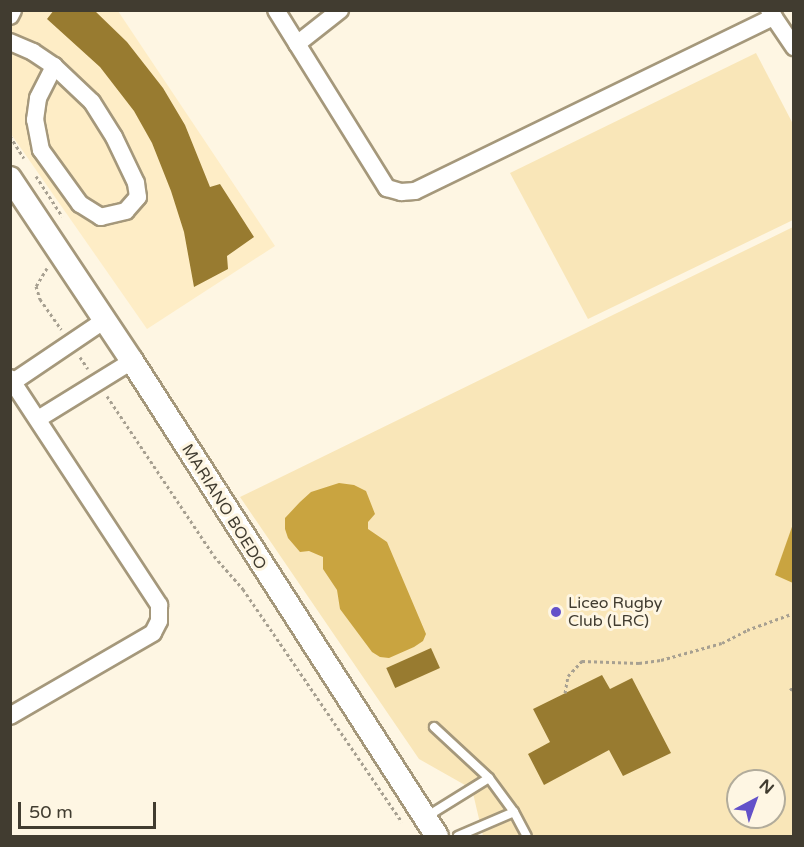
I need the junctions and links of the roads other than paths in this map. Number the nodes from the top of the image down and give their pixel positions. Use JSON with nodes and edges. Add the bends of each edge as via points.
{"nodes":[{"id":1,"x":13,"y":10,"type":"edge"},
{"id":2,"x":276,"y":10,"type":"edge"},
{"id":3,"x":340,"y":10,"type":"edge"},
{"id":4,"x":772,"y":14,"type":"edge"},
{"id":5,"x":10,"y":16,"type":"edge"},
{"id":6,"x":10,"y":42,"type":"edge"},
{"id":7,"x":297,"y":44,"type":"junction"},
{"id":8,"x":794,"y":47,"type":"edge"},
{"id":9,"x":54,"y":66,"type":"junction"},
{"id":10,"x":10,"y":178,"type":"edge"},
{"id":11,"x":105,"y":320,"type":"junction"},
{"id":12,"x":132,"y":361,"type":"junction"},
{"id":13,"x":12,"y":380,"type":"edge"},
{"id":14,"x":38,"y":419,"type":"junction"},
{"id":15,"x":13,"y":709,"type":"edge"},
{"id":16,"x":434,"y":727,"type":"dead end"},
{"id":17,"x":489,"y":778,"type":"junction"},
{"id":18,"x":514,"y":812,"type":"junction"},
{"id":19,"x":415,"y":822,"type":"junction"},
{"id":20,"x":437,"y":837,"type":"edge"},
{"id":21,"x":458,"y":837,"type":"edge"},
{"id":22,"x":527,"y":837,"type":"edge"}],
"edges":[{"from":1,"to":5,"type":"street"},
{"from":2,"to":7,"type":"street"},
{"from":3,"to":7,"type":"street"},
{"from":4,"to":7,"type":"street","via":[[415,191],[387,188]]},
{"from":4,"to":8,"type":"street"},
{"from":6,"to":9,"type":"street"},
{"from":9,"to":9,"type":"street","via":[[92,102],[114,137],[136,183],[138,197],[126,211],[101,217],[81,204],[41,150],[35,120],[38,98]]},
{"from":10,"to":11,"type":"street","name":"MARIANO BOEDO"},
{"from":11,"to":12,"type":"street","name":"MARIANO BOEDO"},
{"from":11,"to":13,"type":"street"},
{"from":12,"to":14,"type":"street"},
{"from":12,"to":19,"type":"street","name":"MARIANO BOEDO"},
{"from":13,"to":14,"type":"street"},
{"from":14,"to":15,"type":"street","via":[[159,605],[159,621],[153,633]]},
{"from":16,"to":17,"type":"lane"},
{"from":17,"to":18,"type":"lane"},
{"from":17,"to":19,"type":"lane"},
{"from":18,"to":21,"type":"lane"},
{"from":18,"to":22,"type":"lane"},
{"from":19,"to":20,"type":"street","name":"MARIANO BOEDO"}]}
